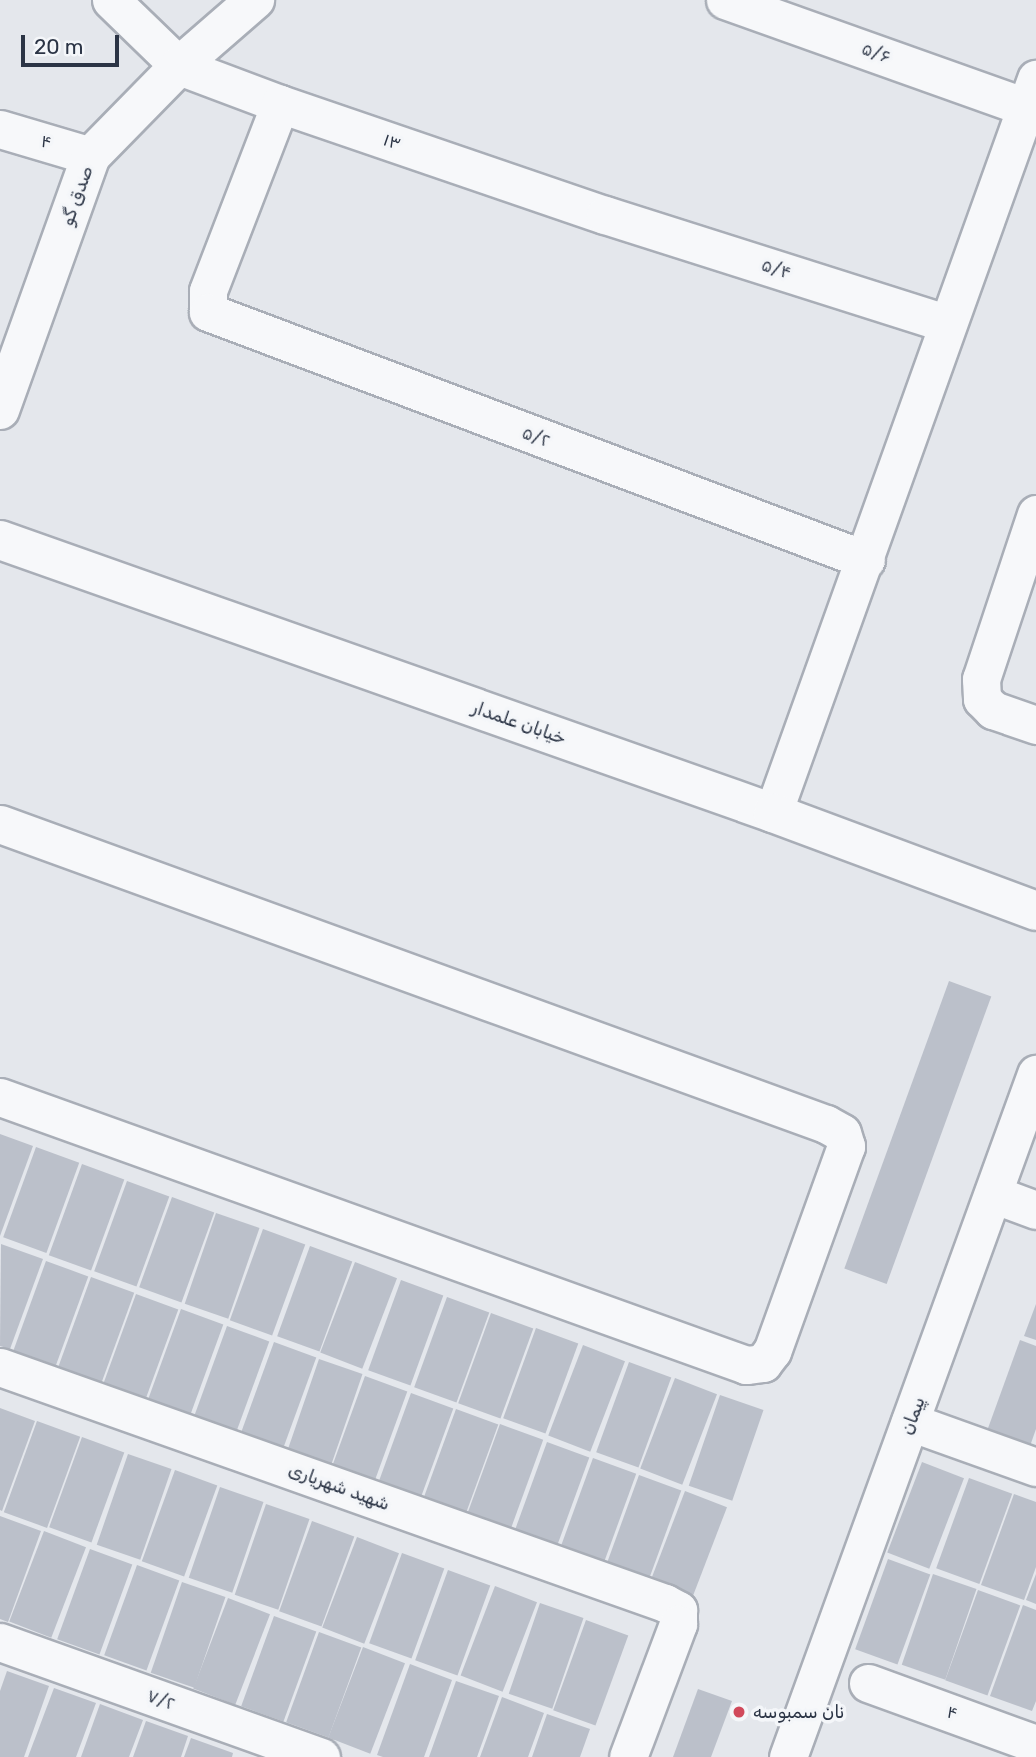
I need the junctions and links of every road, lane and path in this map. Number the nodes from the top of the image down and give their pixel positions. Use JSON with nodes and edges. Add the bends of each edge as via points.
{"nodes":[{"id":1,"x":111,"y":0,"type":"edge"},
{"id":2,"x":254,"y":0,"type":"edge"},
{"id":3,"x":725,"y":0,"type":"edge"},
{"id":4,"x":179,"y":66,"type":"junction"},
{"id":5,"x":1031,"y":93,"type":"edge"},
{"id":6,"x":280,"y":104,"type":"junction"},
{"id":7,"x":0,"y":129,"type":"edge"},
{"id":8,"x":91,"y":156,"type":"junction"},
{"id":9,"x":605,"y":215,"type":"joint"},
{"id":10,"x":946,"y":323,"type":"junction"},
{"id":11,"x":0,"y":410,"type":"edge"},
{"id":12,"x":1036,"y":514,"type":"edge"},
{"id":13,"x":0,"y":540,"type":"edge"},
{"id":14,"x":866,"y":560,"type":"junction"},
{"id":15,"x":1036,"y":725,"type":"edge"},
{"id":16,"x":773,"y":813,"type":"junction"},
{"id":17,"x":0,"y":824,"type":"edge"},
{"id":18,"x":1036,"y":911,"type":"edge"},
{"id":19,"x":1036,"y":1074,"type":"edge"},
{"id":20,"x":0,"y":1097,"type":"edge"},
{"id":21,"x":993,"y":1194,"type":"junction"},
{"id":22,"x":1032,"y":1208,"type":"edge"},
{"id":23,"x":0,"y":1367,"type":"edge"},
{"id":24,"x":910,"y":1422,"type":"junction"},
{"id":25,"x":1036,"y":1466,"type":"edge"},
{"id":26,"x":0,"y":1642,"type":"edge"},
{"id":27,"x":868,"y":1683,"type":"dead end"},
{"id":28,"x":1036,"y":1744,"type":"edge"},
{"id":29,"x":321,"y":1757,"type":"edge"},
{"id":30,"x":628,"y":1757,"type":"edge"},
{"id":31,"x":788,"y":1757,"type":"edge"}],
"edges":[{"from":1,"to":4,"type":"street"},
{"from":2,"to":4,"type":"street","name":"صدق گو"},
{"from":3,"to":5,"type":"street","name":"۵/۶"},
{"from":4,"to":6,"type":"street","name":"۱۳"},
{"from":4,"to":8,"type":"street","name":"صدق گو"},
{"from":5,"to":10,"type":"street"},
{"from":6,"to":9,"type":"street","name":"۱۳"},
{"from":6,"to":14,"type":"street","name":"۵/۲","via":[[208,291],[208,312]]},
{"from":7,"to":8,"type":"street","name":"۴"},
{"from":8,"to":11,"type":"street","name":"صدق گو"},
{"from":9,"to":10,"type":"street","name":"۵/۴"},
{"from":10,"to":14,"type":"street"},
{"from":12,"to":15,"type":"street","via":[[981,678],[982,699],[993,710]]},
{"from":13,"to":16,"type":"street","name":"خیابان علمدار"},
{"from":14,"to":16,"type":"street"},
{"from":16,"to":18,"type":"street","name":"خیابان علمدار"},
{"from":17,"to":20,"type":"street","via":[[826,1124],[842,1133],[846,1146],[772,1351],[763,1363],[746,1365]]},
{"from":19,"to":21,"type":"street","name":"پیمان"},
{"from":21,"to":22,"type":"street"},
{"from":21,"to":24,"type":"street","name":"پیمان"},
{"from":23,"to":30,"type":"street","name":"شهید شهریاری","via":[[678,1610],[678,1624]]},
{"from":24,"to":25,"type":"street"},
{"from":24,"to":31,"type":"street","name":"پیمان"},
{"from":26,"to":29,"type":"street","name":"۷/۲"},
{"from":27,"to":28,"type":"street","name":"۴"}]}
